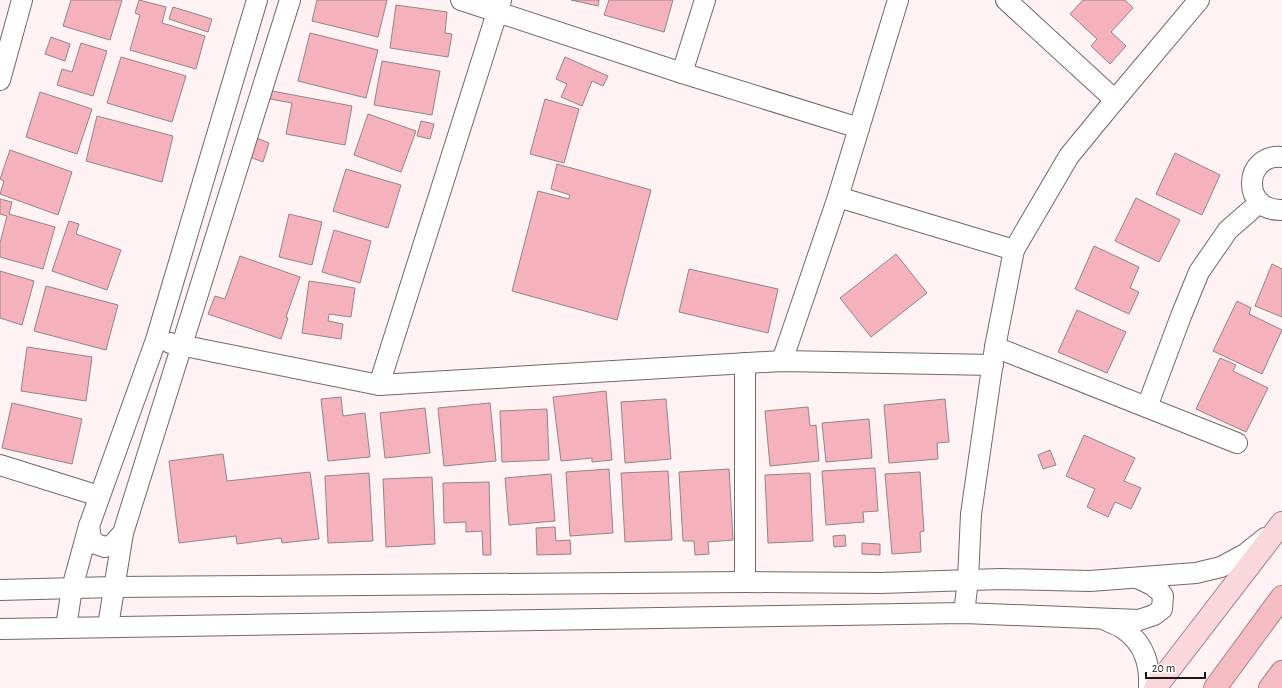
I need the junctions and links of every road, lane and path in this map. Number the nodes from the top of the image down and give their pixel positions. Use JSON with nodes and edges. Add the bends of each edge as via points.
{"nodes":[{"id":1,"x":22,"y":0,"type":"edge"},
{"id":2,"x":257,"y":0,"type":"edge"},
{"id":3,"x":290,"y":0,"type":"edge"},
{"id":4,"x":461,"y":0,"type":"edge"},
{"id":5,"x":705,"y":0,"type":"edge"},
{"id":6,"x":898,"y":0,"type":"edge"},
{"id":7,"x":1006,"y":0,"type":"edge"},
{"id":8,"x":1199,"y":0,"type":"edge"},
{"id":9,"x":499,"y":6,"type":"edge"},
{"id":10,"x":682,"y":73,"type":"junction"},
{"id":11,"x":0,"y":80,"type":"edge"},
{"id":12,"x":1114,"y":100,"type":"junction"},
{"id":13,"x":859,"y":128,"type":"junction"},
{"id":14,"x":1282,"y":158,"type":"edge"},
{"id":15,"x":838,"y":198,"type":"junction"},
{"id":16,"x":1259,"y":203,"type":"junction"},
{"id":17,"x":1282,"y":210,"type":"edge"},
{"id":18,"x":1014,"y":250,"type":"junction"},
{"id":19,"x":156,"y":340,"type":"junction"},
{"id":20,"x":182,"y":346,"type":"junction"},
{"id":21,"x":994,"y":356,"type":"junction"},
{"id":22,"x":782,"y":361,"type":"junction"},
{"id":23,"x":745,"y":363,"type":"junction"},
{"id":24,"x":379,"y":386,"type":"junction"},
{"id":25,"x":136,"y":396,"type":"junction"},
{"id":26,"x":1147,"y":407,"type":"junction"},
{"id":27,"x":1237,"y":443,"type":"dead end"},
{"id":28,"x":151,"y":444,"type":"junction"},
{"id":29,"x":0,"y":465,"type":"edge"},
{"id":30,"x":99,"y":496,"type":"junction"},
{"id":31,"x":1281,"y":524,"type":"edge"},
{"id":32,"x":89,"y":526,"type":"junction"},
{"id":33,"x":123,"y":533,"type":"junction"},
{"id":34,"x":1137,"y":578,"type":"junction"},
{"id":35,"x":968,"y":580,"type":"junction"},
{"id":36,"x":745,"y":582,"type":"junction"},
{"id":37,"x":114,"y":587,"type":"junction"},
{"id":38,"x":72,"y":588,"type":"junction"},
{"id":39,"x":0,"y":590,"type":"edge"},
{"id":40,"x":1282,"y":597,"type":"edge"},
{"id":41,"x":964,"y":613,"type":"junction"},
{"id":42,"x":1102,"y":619,"type":"junction"},
{"id":43,"x":108,"y":626,"type":"junction"},
{"id":44,"x":66,"y":627,"type":"junction"},
{"id":45,"x":0,"y":629,"type":"edge"},
{"id":46,"x":1282,"y":672,"type":"edge"},
{"id":47,"x":1149,"y":688,"type":"edge"},
{"id":48,"x":1155,"y":688,"type":"edge"},
{"id":49,"x":1215,"y":688,"type":"edge"},
{"id":50,"x":1270,"y":688,"type":"edge"}],
"edges":[{"from":1,"to":11,"type":"street"},
{"from":2,"to":19,"type":"street"},
{"from":3,"to":20,"type":"street"},
{"from":4,"to":9,"type":"street"},
{"from":5,"to":10,"type":"street"},
{"from":6,"to":13,"type":"street"},
{"from":7,"to":12,"type":"street"},
{"from":8,"to":12,"type":"street"},
{"from":9,"to":10,"type":"street"},
{"from":9,"to":24,"type":"street"},
{"from":10,"to":13,"type":"street"},
{"from":12,"to":18,"type":"street","via":[[1069,156]]},
{"from":13,"to":15,"type":"street"},
{"from":14,"to":16,"type":"street","via":[[1268,159],[1255,170],[1252,187]]},
{"from":15,"to":18,"type":"street"},
{"from":15,"to":22,"type":"street"},
{"from":16,"to":17,"type":"street","via":[[1266,208]]},
{"from":16,"to":26,"type":"street","via":[[1228,230],[1199,272]]},
{"from":18,"to":21,"type":"street"},
{"from":19,"to":20,"type":"street"},
{"from":19,"to":25,"type":"street"},
{"from":20,"to":24,"type":"street"},
{"from":20,"to":28,"type":"street"},
{"from":21,"to":22,"type":"street"},
{"from":21,"to":26,"type":"street"},
{"from":21,"to":35,"type":"street","via":[[971,514]]},
{"from":22,"to":23,"type":"street"},
{"from":23,"to":24,"type":"street"},
{"from":23,"to":36,"type":"street"},
{"from":25,"to":28,"type":"street"},
{"from":25,"to":30,"type":"street"},
{"from":26,"to":27,"type":"street"},
{"from":28,"to":33,"type":"street"},
{"from":29,"to":30,"type":"street"},
{"from":30,"to":32,"type":"street"},
{"from":31,"to":34,"type":"street","via":[[1245,554],[1221,567],[1196,574]]},
{"from":31,"to":48,"type":"main road"},
{"from":32,"to":33,"type":"street","via":[[91,538],[96,544],[105,547],[112,545]]},
{"from":32,"to":38,"type":"street"},
{"from":33,"to":37,"type":"street"},
{"from":34,"to":35,"type":"street","via":[[1090,581]]},
{"from":34,"to":42,"type":"street","via":[[1159,589],[1163,596],[1162,609],[1139,620]]},
{"from":35,"to":36,"type":"street","via":[[880,583]]},
{"from":35,"to":41,"type":"street"},
{"from":36,"to":37,"type":"street"},
{"from":37,"to":38,"type":"street"},
{"from":37,"to":43,"type":"street"},
{"from":38,"to":39,"type":"street"},
{"from":38,"to":44,"type":"street"},
{"from":40,"to":49,"type":"highway"},
{"from":41,"to":42,"type":"street"},
{"from":41,"to":43,"type":"street"},
{"from":42,"to":47,"type":"street","via":[[1124,630],[1138,642],[1150,673]]},
{"from":43,"to":44,"type":"street"},
{"from":44,"to":45,"type":"street"},
{"from":46,"to":50,"type":"highway"}]}
